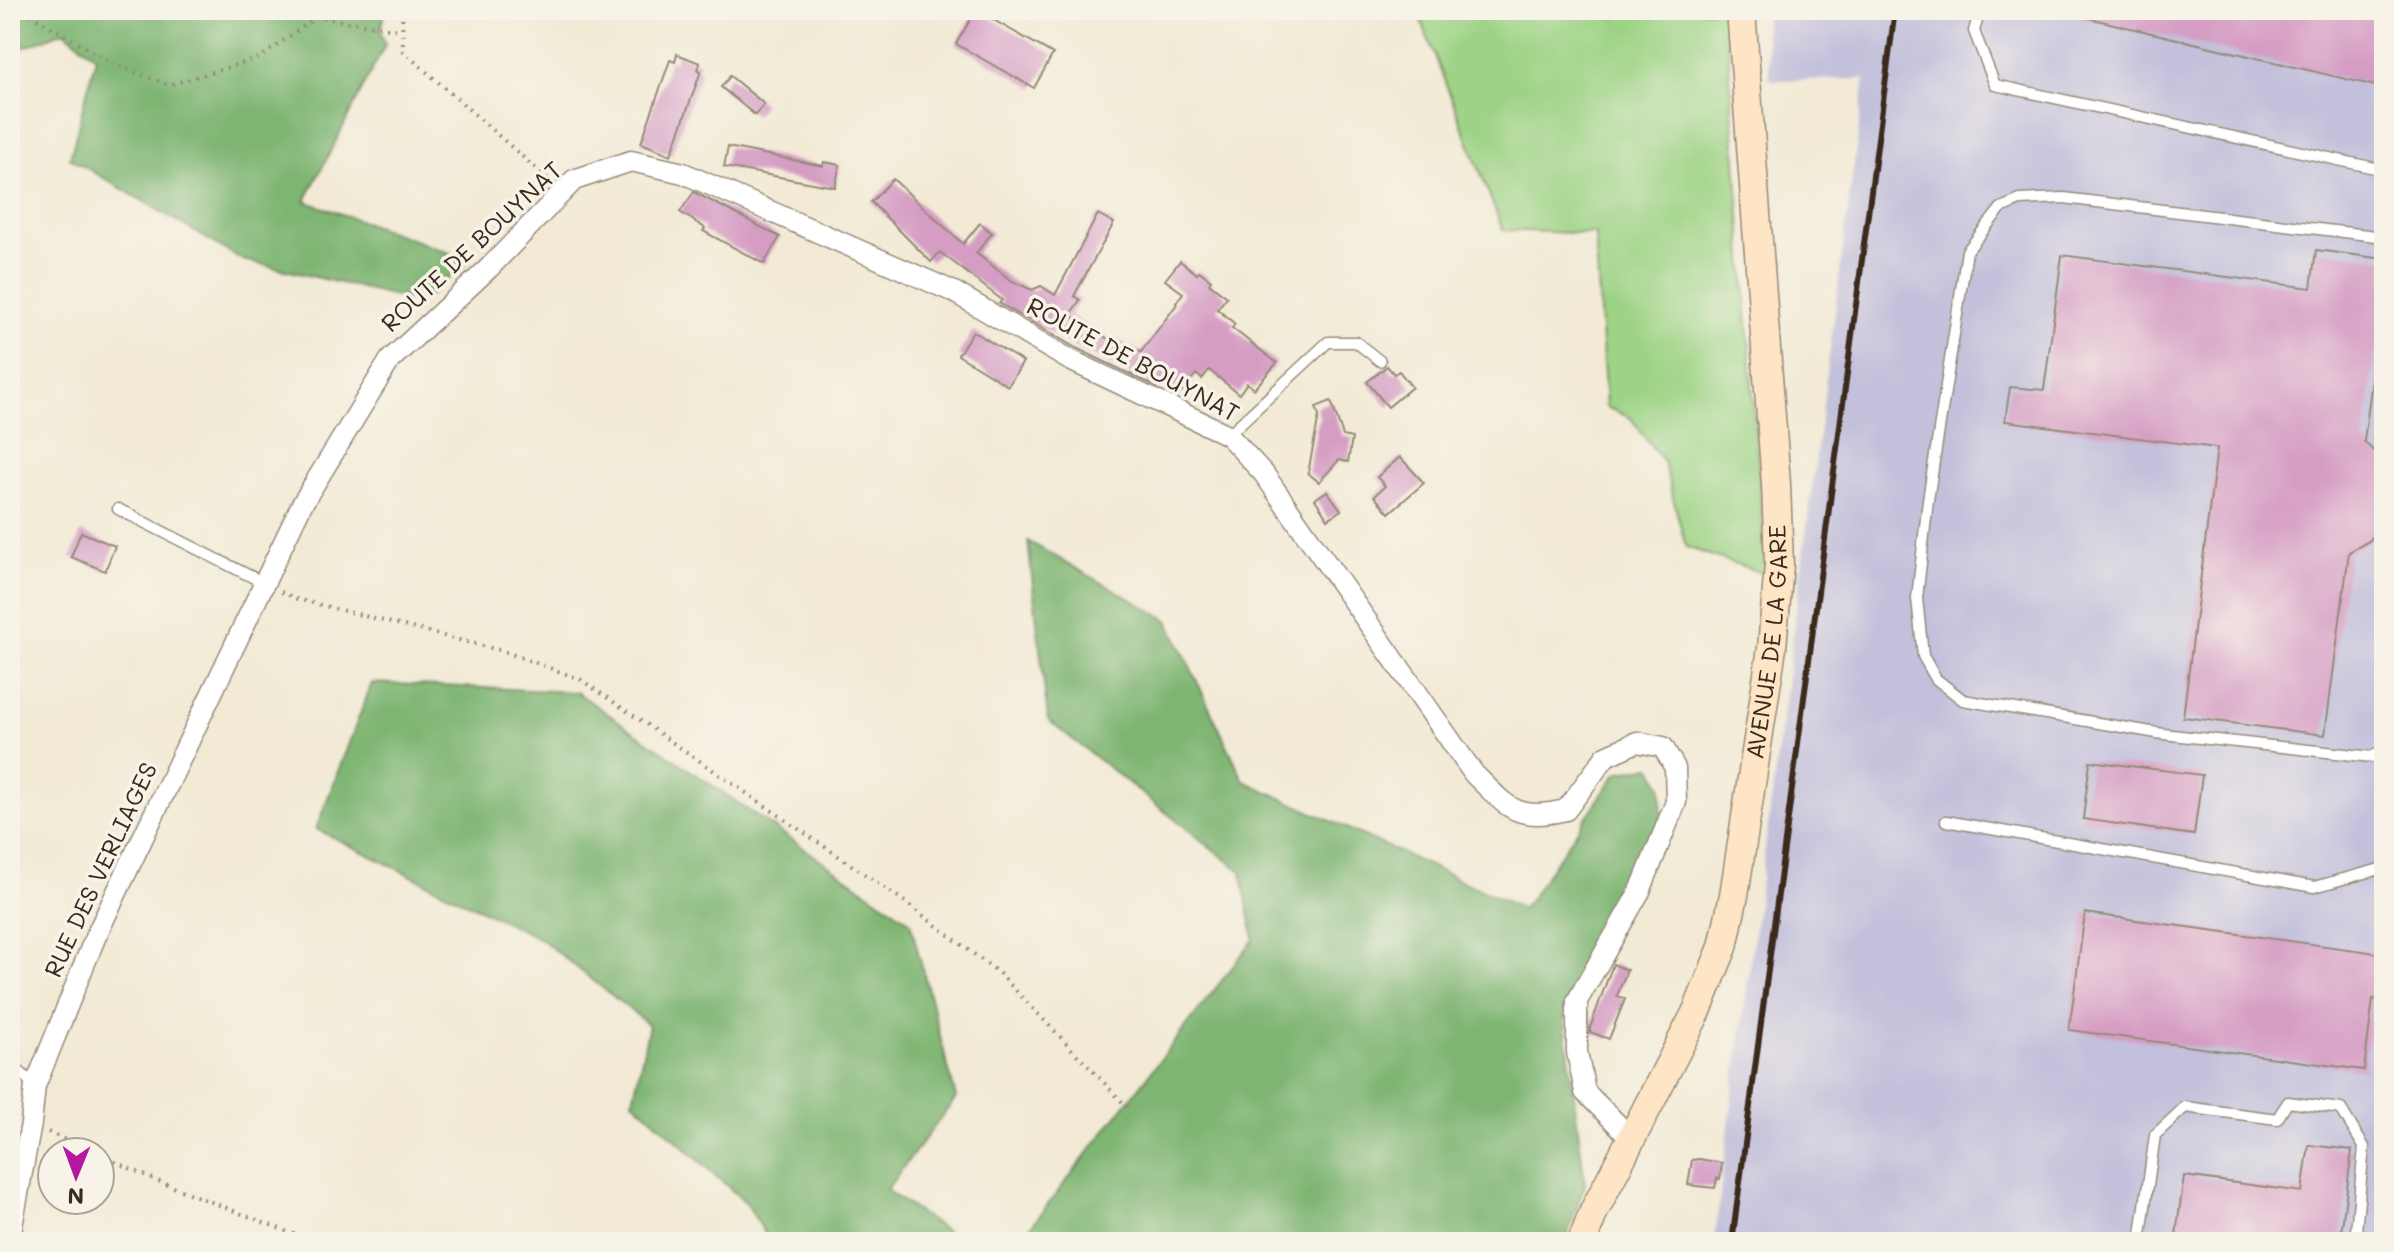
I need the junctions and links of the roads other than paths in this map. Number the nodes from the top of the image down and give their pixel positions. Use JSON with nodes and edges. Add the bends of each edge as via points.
{"nodes":[{"id":1,"x":1741,"y":10,"type":"edge"},
{"id":2,"x":1980,"y":10,"type":"edge"},
{"id":3,"x":2384,"y":170,"type":"edge"},
{"id":4,"x":2384,"y":237,"type":"edge"},
{"id":5,"x":1380,"y":361,"type":"dead end"},
{"id":6,"x":1228,"y":435,"type":"junction"},
{"id":7,"x":118,"y":509,"type":"dead end"},
{"id":8,"x":264,"y":583,"type":"junction"},
{"id":9,"x":2384,"y":749,"type":"edge"},
{"id":10,"x":1946,"y":821,"type":"dead end"},
{"id":11,"x":2384,"y":868,"type":"edge"},
{"id":12,"x":10,"y":1063,"type":"edge"},
{"id":13,"x":35,"y":1086,"type":"junction"},
{"id":14,"x":1631,"y":1138,"type":"junction"},
{"id":15,"x":10,"y":1237,"type":"edge"},
{"id":16,"x":1582,"y":1242,"type":"edge"},
{"id":17,"x":2140,"y":1242,"type":"edge"},
{"id":18,"x":2355,"y":1242,"type":"edge"}],
"edges":[{"from":1,"to":14,"type":"street","name":"AVENUE DE LA GARE","via":[[1776,484],[1779,565],[1772,648],[1723,947],[1697,1011]]},
{"from":2,"to":3,"type":"lane","via":[[1974,31],[1995,85]]},
{"from":4,"to":9,"type":"lane","via":[[2064,198],[2020,200],[2001,208],[1967,251],[1917,598],[1923,656],[1936,679],[1963,700],[2177,736],[2372,757]]},
{"from":5,"to":6,"type":"lane","via":[[1356,342],[1328,342]]},
{"from":6,"to":8,"type":"street","name":"ROUTE DE BOUYNAT","via":[[1070,360],[954,292],[683,173],[631,161],[574,180],[390,360],[302,504]]},
{"from":6,"to":14,"type":"street","name":"ROUTE DE BOUYNAT","via":[[1264,474],[1474,774],[1511,809],[1541,816],[1566,810],[1606,756],[1637,742],[1663,747],[1675,768],[1676,802],[1640,891],[1577,1001],[1577,1052],[1585,1092]]},
{"from":7,"to":8,"type":"lane"},
{"from":8,"to":13,"type":"street","name":"RUE DES VERLIAGES","via":[[95,938]]},
{"from":10,"to":11,"type":"lane","via":[[2314,887]]},
{"from":12,"to":13,"type":"lane"},
{"from":13,"to":15,"type":"street","name":"RUE DES VERLIAGES"},
{"from":14,"to":16,"type":"street","name":"AVENUE DE LA GARE"},
{"from":17,"to":18,"type":"lane","via":[[2155,1135],[2185,1107],[2277,1119],[2288,1102],[2341,1109],[2364,1147]]}]}
